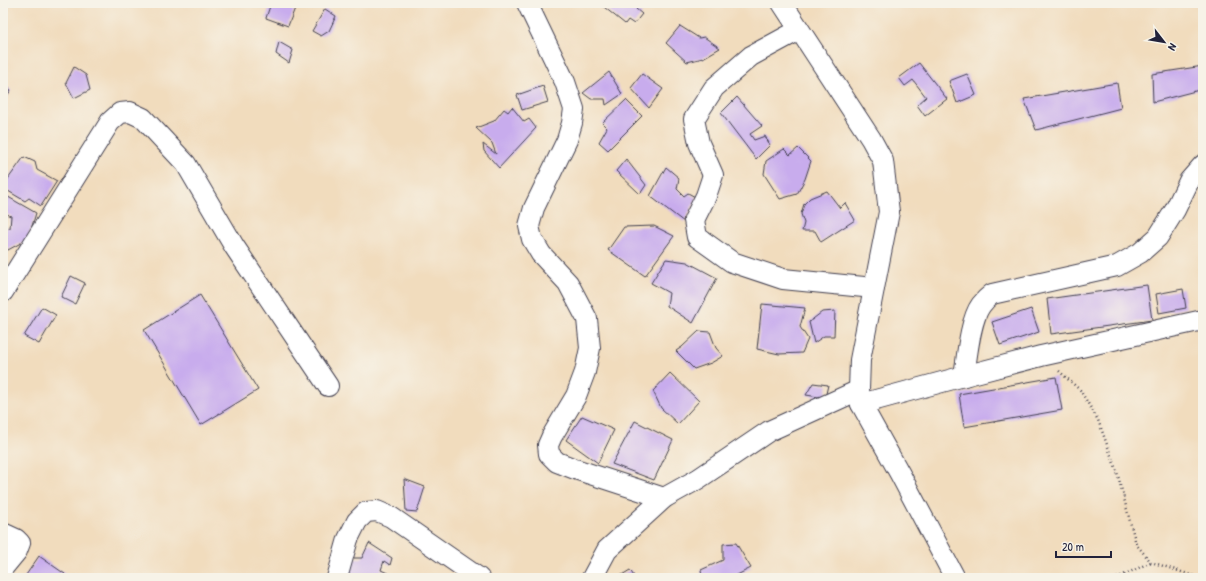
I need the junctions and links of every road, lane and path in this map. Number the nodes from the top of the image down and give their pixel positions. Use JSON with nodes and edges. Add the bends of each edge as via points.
{"nodes":[{"id":1,"x":527,"y":3,"type":"edge"},
{"id":2,"x":782,"y":3,"type":"edge"},
{"id":3,"x":799,"y":30,"type":"junction"},
{"id":4,"x":1203,"y":165,"type":"edge"},
{"id":5,"x":874,"y":288,"type":"junction"},
{"id":6,"x":3,"y":292,"type":"edge"},
{"id":7,"x":1203,"y":320,"type":"edge"},
{"id":8,"x":1042,"y":356,"type":"junction"},
{"id":9,"x":964,"y":376,"type":"junction"},
{"id":10,"x":328,"y":386,"type":"dead end"},
{"id":11,"x":860,"y":397,"type":"junction"},
{"id":12,"x":664,"y":498,"type":"junction"},
{"id":13,"x":3,"y":533,"type":"edge"},
{"id":14,"x":1151,"y":562,"type":"junction"},
{"id":15,"x":3,"y":568,"type":"edge"},
{"id":16,"x":337,"y":578,"type":"edge"},
{"id":17,"x":479,"y":578,"type":"edge"},
{"id":18,"x":592,"y":578,"type":"edge"},
{"id":19,"x":955,"y":578,"type":"edge"},
{"id":20,"x":1117,"y":578,"type":"edge"},
{"id":21,"x":1200,"y":578,"type":"edge"}],
"edges":[{"from":1,"to":12,"type":"street","via":[[565,82],[574,109],[567,140],[534,208],[529,226],[530,233],[541,254],[568,283],[587,318],[590,348],[576,396],[552,436],[548,445],[549,454],[557,462],[575,469]]},
{"from":2,"to":3,"type":"street"},
{"from":3,"to":5,"type":"street","via":[[883,161],[889,212]]},
{"from":3,"to":5,"type":"street","via":[[751,56],[714,88],[694,119],[699,143],[713,174],[694,220],[697,237],[732,262],[783,279]]},
{"from":4,"to":9,"type":"street","via":[[1189,181],[1158,237],[1140,252],[1117,266],[992,294],[980,305],[974,321]]},
{"from":5,"to":11,"type":"street","via":[[860,360]]},
{"from":6,"to":10,"type":"street","via":[[110,122],[120,113],[130,112],[142,118],[186,164],[234,246]]},
{"from":7,"to":8,"type":"street"},
{"from":8,"to":9,"type":"street"},
{"from":8,"to":14,"type":"path","via":[[1080,390],[1098,420],[1117,472],[1136,544]]},
{"from":9,"to":11,"type":"street"},
{"from":11,"to":12,"type":"street","via":[[769,431],[698,479]]},
{"from":11,"to":19,"type":"street"},
{"from":12,"to":18,"type":"street","via":[[607,550]]},
{"from":13,"to":15,"type":"street","via":[[20,543],[17,551]]},
{"from":14,"to":20,"type":"path"},
{"from":14,"to":21,"type":"path"},
{"from":16,"to":17,"type":"street","via":[[348,539],[357,521],[366,512],[377,511],[391,517]]}]}
